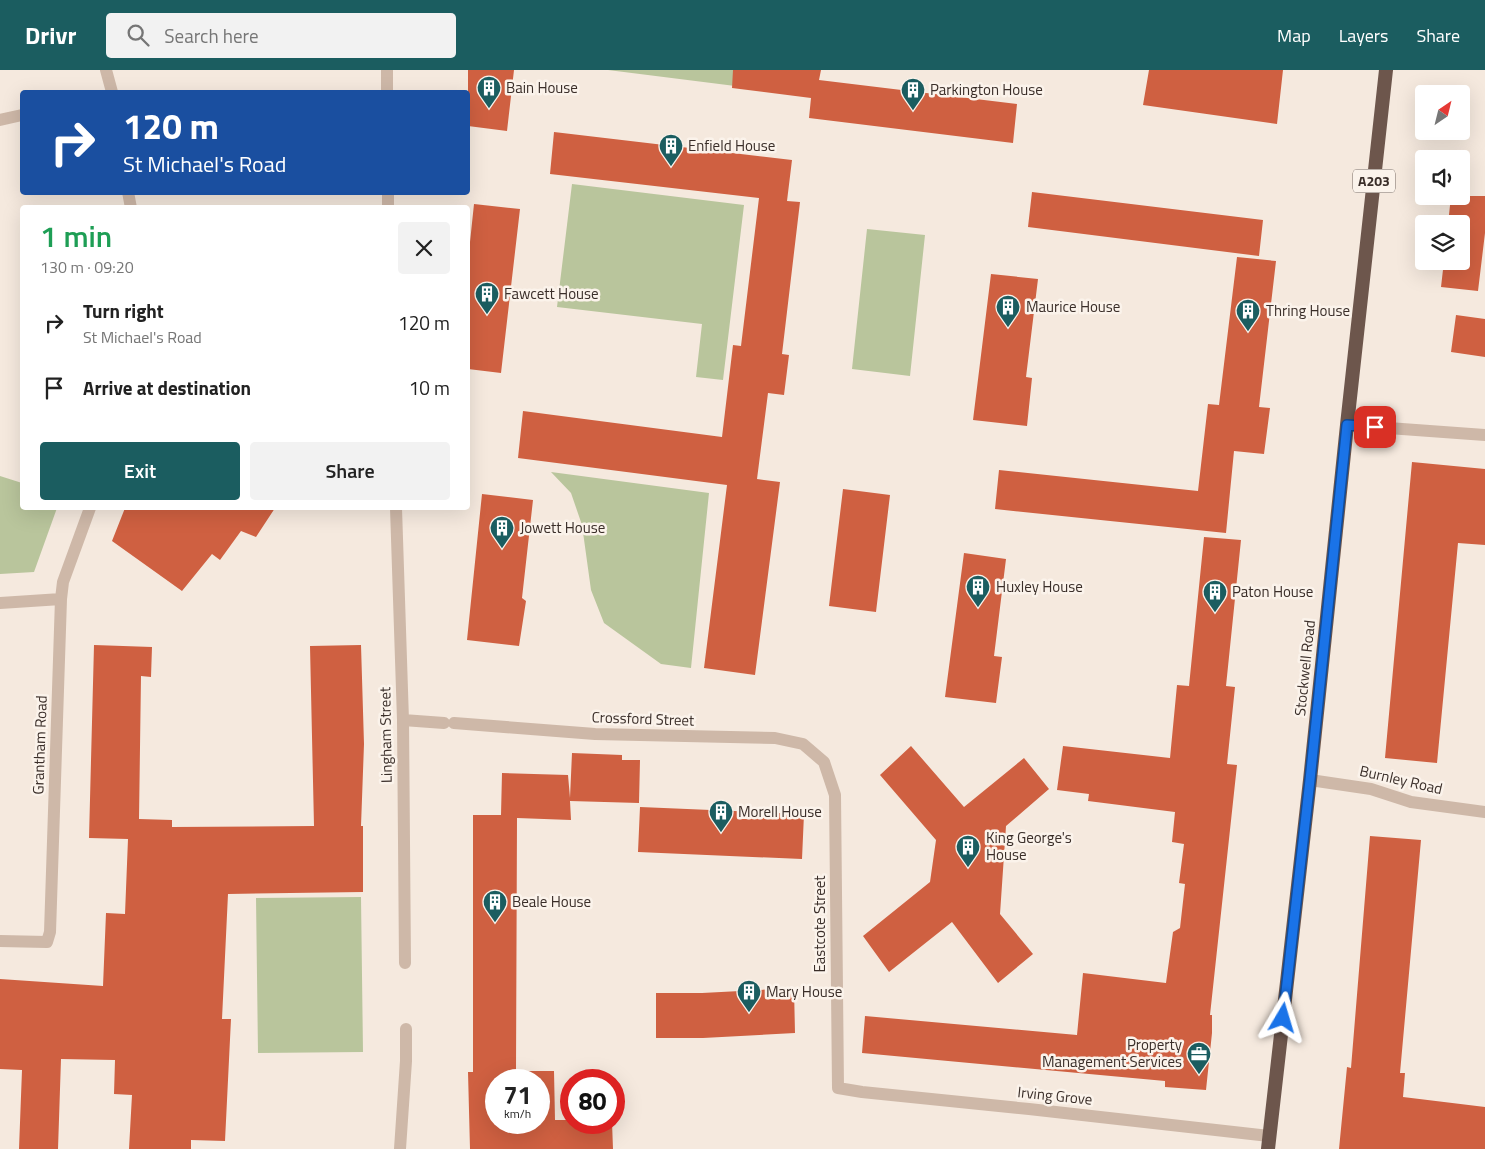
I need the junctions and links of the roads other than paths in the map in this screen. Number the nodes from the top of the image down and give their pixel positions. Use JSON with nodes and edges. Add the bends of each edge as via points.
{"nodes":[{"id":1,"x":106,"y":70,"type":"edge"},
{"id":2,"x":387,"y":70,"type":"edge"},
{"id":3,"x":1386,"y":70,"type":"edge"},
{"id":4,"x":111,"y":90,"type":"edge"},
{"id":5,"x":387,"y":90,"type":"edge"},
{"id":6,"x":20,"y":115,"type":"edge"},
{"id":7,"x":0,"y":120,"type":"edge"},
{"id":8,"x":1347,"y":425,"type":"junction"},
{"id":9,"x":1485,"y":435,"type":"edge"},
{"id":10,"x":89,"y":510,"type":"edge"},
{"id":11,"x":396,"y":510,"type":"edge"},
{"id":12,"x":61,"y":599,"type":"junction"},
{"id":13,"x":0,"y":603,"type":"edge"},
{"id":14,"x":403,"y":720,"type":"junction"},
{"id":15,"x":824,"y":762,"type":"joint"},
{"id":16,"x":1310,"y":780,"type":"junction"},
{"id":17,"x":1485,"y":812,"type":"edge"},
{"id":18,"x":0,"y":942,"type":"edge"},
{"id":19,"x":405,"y":963,"type":"dead end"},
{"id":20,"x":406,"y":1029,"type":"dead end"},
{"id":21,"x":838,"y":1088,"type":"joint"},
{"id":22,"x":1269,"y":1143,"type":"edge"},
{"id":23,"x":400,"y":1149,"type":"edge"}],
"edges":[{"from":1,"to":4,"type":"street"},
{"from":2,"to":5,"type":"street"},
{"from":3,"to":8,"type":"highway","name":"Stockwell Road","number":"A203"},
{"from":6,"to":7,"type":"street"},
{"from":8,"to":9,"type":"street"},
{"from":8,"to":16,"type":"highway","name":"Stockwell Road","number":"A203"},
{"from":10,"to":12,"type":"street","name":"Grantham Road","via":[[62,582]]},
{"from":11,"to":14,"type":"street","name":"Lingham Street"},
{"from":12,"to":13,"type":"street"},
{"from":12,"to":18,"type":"street","name":"Grantham Road","via":[[50,932],[47,942]]},
{"from":14,"to":15,"type":"street","name":"Crossford Street","via":[[594,734],[775,738],[803,744]]},
{"from":14,"to":19,"type":"street","name":"Lingham Street"},
{"from":15,"to":21,"type":"street","name":"Eastcote Street","via":[[835,795]]},
{"from":16,"to":17,"type":"street","name":"Burnley Road","via":[[1371,788],[1412,802]]},
{"from":16,"to":22,"type":"highway","name":"Stockwell Road","number":"A203"},
{"from":20,"to":23,"type":"street"},
{"from":21,"to":22,"type":"street","name":"Irving Grove","via":[[1029,1109]]}]}
